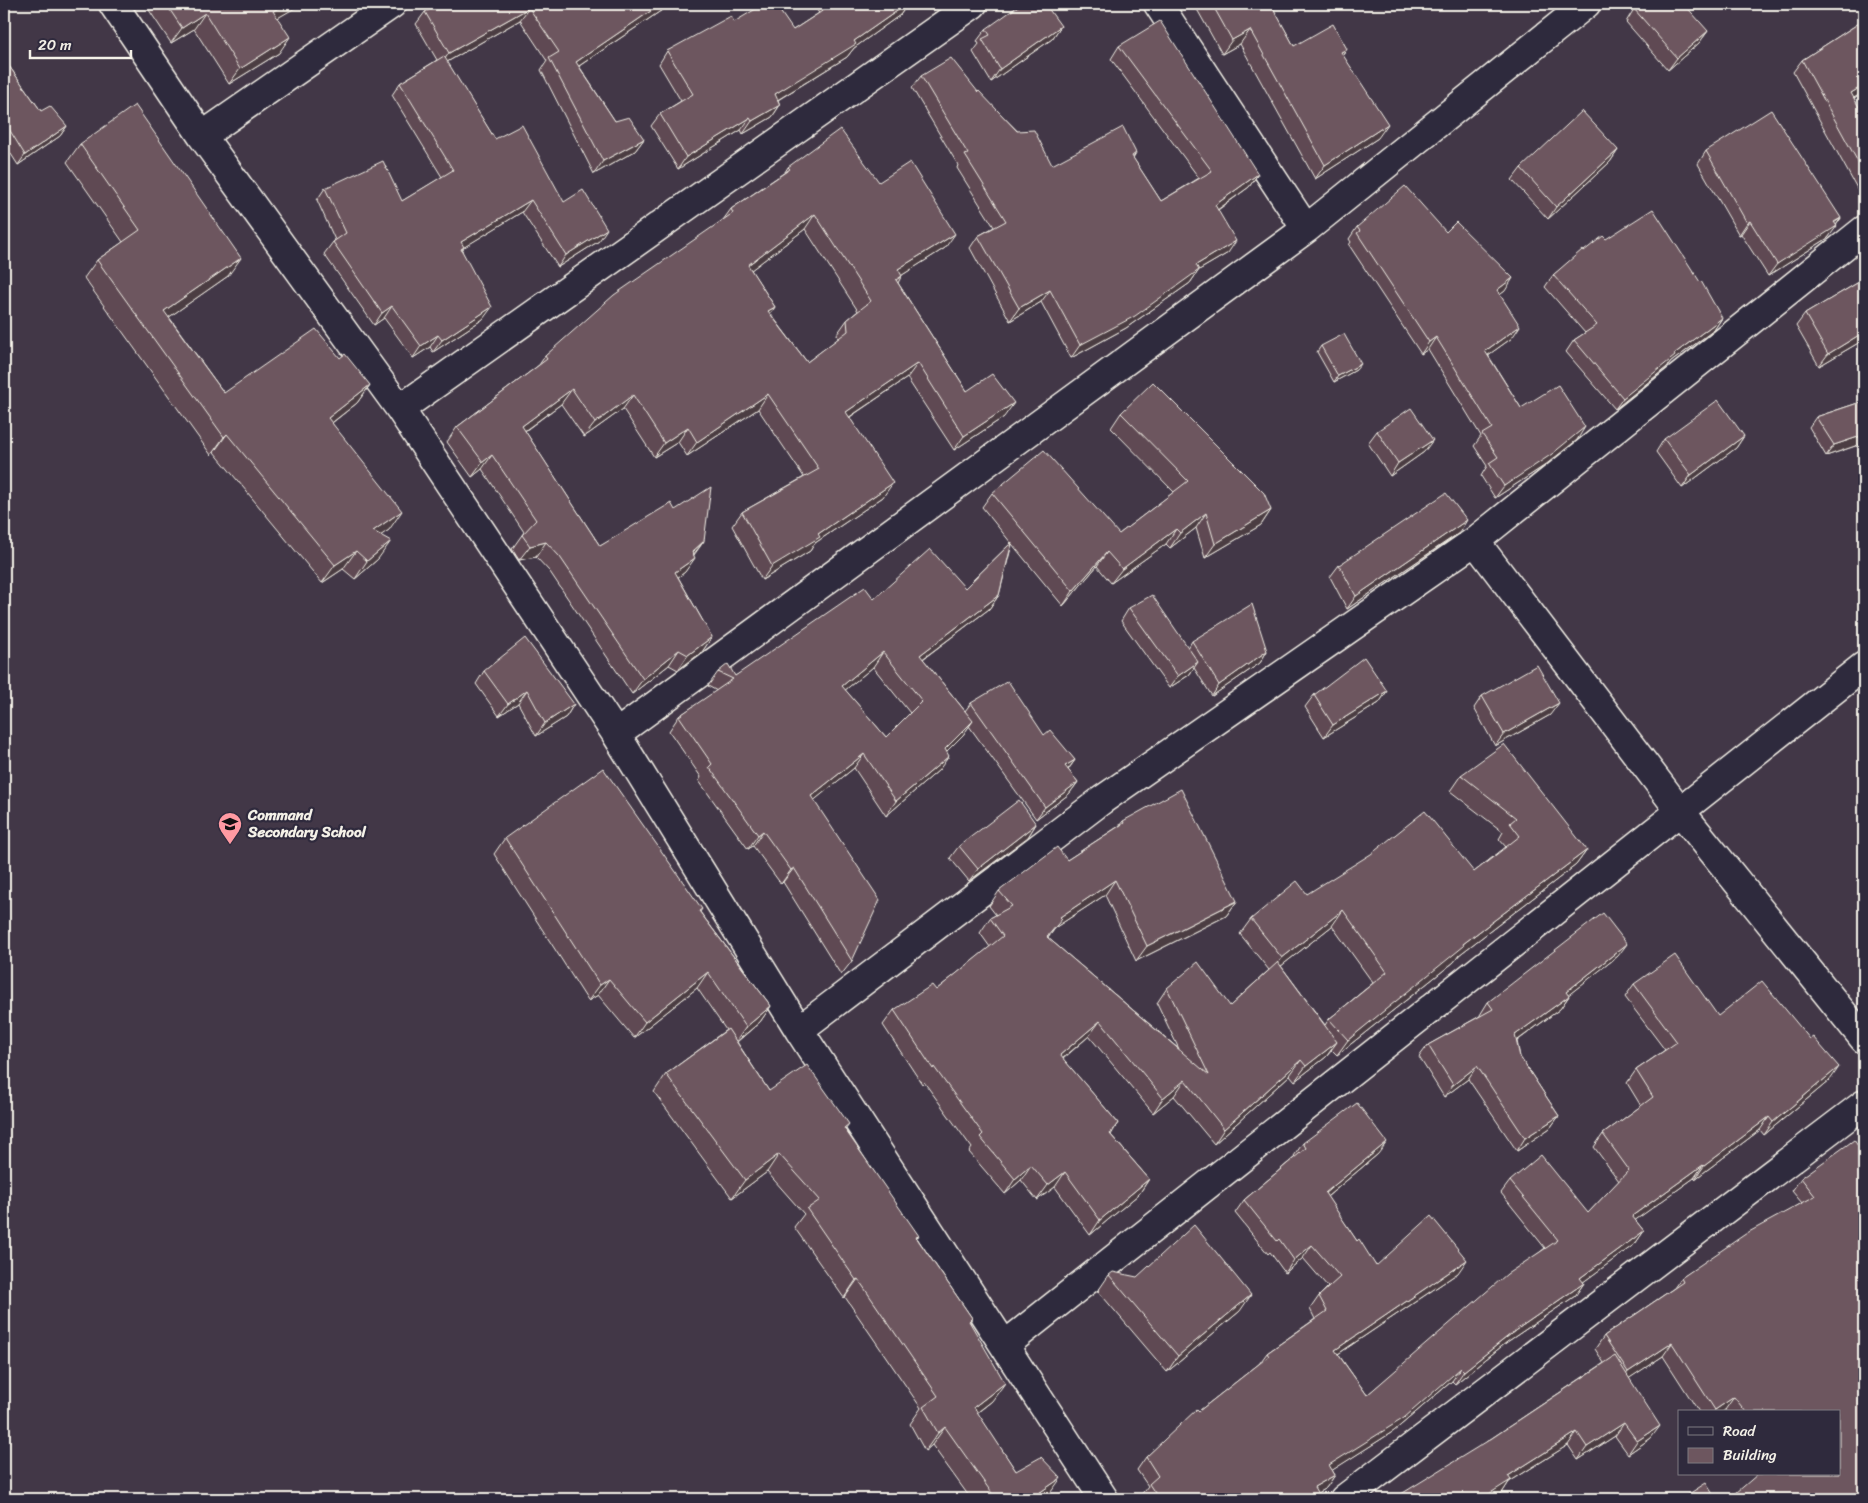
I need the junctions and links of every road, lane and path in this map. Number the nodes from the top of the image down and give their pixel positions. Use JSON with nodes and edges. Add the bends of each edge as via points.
{"nodes":[{"id":1,"x":113,"y":4,"type":"edge"},
{"id":2,"x":392,"y":4,"type":"edge"},
{"id":3,"x":973,"y":4,"type":"edge"},
{"id":4,"x":1158,"y":4,"type":"edge"},
{"id":5,"x":1586,"y":4,"type":"edge"},
{"id":6,"x":202,"y":136,"type":"junction"},
{"id":7,"x":1306,"y":229,"type":"junction"},
{"id":8,"x":1864,"y":230,"type":"edge"},
{"id":9,"x":400,"y":408,"type":"junction"},
{"id":10,"x":1475,"y":541,"type":"junction"},
{"id":11,"x":1864,"y":666,"type":"edge"},
{"id":12,"x":616,"y":734,"type":"junction"},
{"id":13,"x":1680,"y":812,"type":"junction"},
{"id":14,"x":799,"y":1030,"type":"junction"},
{"id":15,"x":1864,"y":1039,"type":"edge"},
{"id":16,"x":1864,"y":1104,"type":"edge"},
{"id":17,"x":1005,"y":1346,"type":"junction"},
{"id":18,"x":1104,"y":1499,"type":"edge"},
{"id":19,"x":1344,"y":1499,"type":"edge"}],
"edges":[{"from":1,"to":6,"type":"street"},
{"from":2,"to":6,"type":"street"},
{"from":3,"to":9,"type":"street"},
{"from":4,"to":7,"type":"street"},
{"from":5,"to":7,"type":"street"},
{"from":6,"to":9,"type":"street"},
{"from":7,"to":12,"type":"street"},
{"from":8,"to":10,"type":"street"},
{"from":9,"to":12,"type":"street"},
{"from":10,"to":13,"type":"street"},
{"from":10,"to":14,"type":"street","via":[[1102,800]]},
{"from":11,"to":13,"type":"street"},
{"from":12,"to":14,"type":"street"},
{"from":13,"to":15,"type":"street"},
{"from":13,"to":17,"type":"street"},
{"from":14,"to":17,"type":"street"},
{"from":16,"to":19,"type":"street"},
{"from":17,"to":18,"type":"street"}]}
